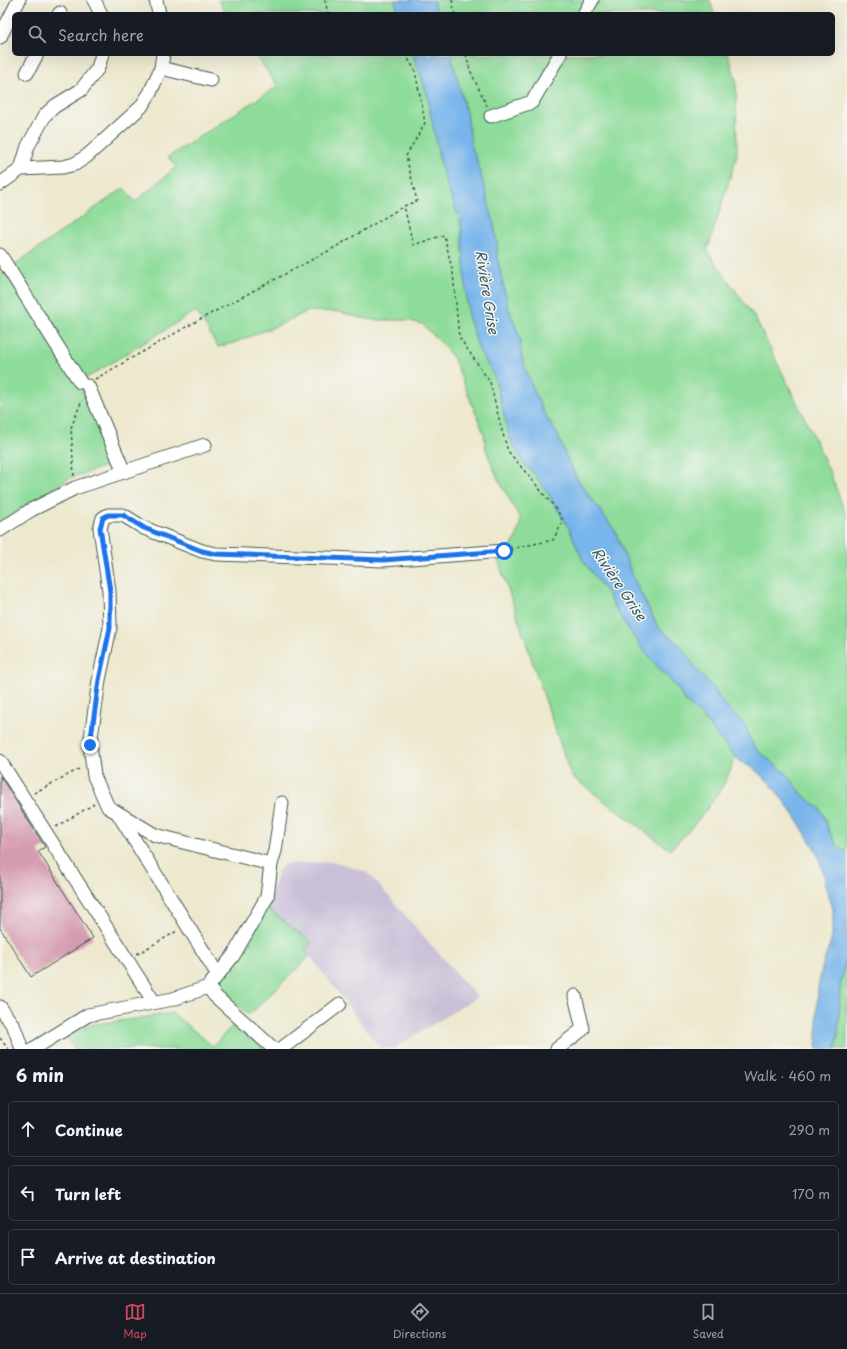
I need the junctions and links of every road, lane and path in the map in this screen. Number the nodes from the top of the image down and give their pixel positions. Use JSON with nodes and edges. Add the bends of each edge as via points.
{"nodes":[{"id":1,"x":19,"y":0,"type":"edge"},
{"id":2,"x":94,"y":0,"type":"edge"},
{"id":3,"x":156,"y":0,"type":"edge"},
{"id":4,"x":325,"y":0,"type":"edge"},
{"id":5,"x":452,"y":0,"type":"edge"},
{"id":6,"x":592,"y":0,"type":"edge"},
{"id":7,"x":14,"y":12,"type":"edge"},
{"id":8,"x":100,"y":12,"type":"edge"},
{"id":9,"x":159,"y":12,"type":"edge"},
{"id":10,"x":328,"y":12,"type":"edge"},
{"id":11,"x":455,"y":12,"type":"edge"},
{"id":12,"x":585,"y":12,"type":"edge"},
{"id":13,"x":12,"y":18,"type":"edge"},
{"id":14,"x":7,"y":30,"type":"edge"},
{"id":15,"x":36,"y":56,"type":"edge"},
{"id":16,"x":101,"y":56,"type":"edge"},
{"id":17,"x":163,"y":56,"type":"edge"},
{"id":18,"x":406,"y":56,"type":"edge"},
{"id":19,"x":466,"y":56,"type":"edge"},
{"id":20,"x":559,"y":56,"type":"edge"},
{"id":21,"x":162,"y":68,"type":"junction"},
{"id":22,"x":27,"y":73,"type":"dead end"},
{"id":23,"x":211,"y":80,"type":"dead end"},
{"id":24,"x":483,"y":97,"type":"dead end"},
{"id":25,"x":491,"y":116,"type":"dead end"},
{"id":26,"x":21,"y":169,"type":"junction"},
{"id":27,"x":0,"y":184,"type":"edge"},
{"id":28,"x":404,"y":206,"type":"junction"},
{"id":29,"x":0,"y":255,"type":"edge"},
{"id":30,"x":84,"y":384,"type":"junction"},
{"id":31,"x":205,"y":445,"type":"dead end"},
{"id":32,"x":124,"y":472,"type":"junction"},
{"id":33,"x":75,"y":488,"type":"junction"},
{"id":34,"x":0,"y":530,"type":"edge"},
{"id":35,"x":504,"y":551,"type":"joint"},
{"id":36,"x":0,"y":761,"type":"edge"},
{"id":37,"x":92,"y":762,"type":"junction"},
{"id":38,"x":24,"y":798,"type":"junction"},
{"id":39,"x":104,"y":798,"type":"junction"},
{"id":40,"x":282,"y":803,"type":"dead end"},
{"id":41,"x":118,"y":813,"type":"junction"},
{"id":42,"x":46,"y":834,"type":"junction"},
{"id":43,"x":271,"y":864,"type":"junction"},
{"id":44,"x":187,"y":924,"type":"junction"},
{"id":45,"x":127,"y":960,"type":"junction"},
{"id":46,"x":218,"y":975,"type":"junction"},
{"id":47,"x":208,"y":987,"type":"junction"},
{"id":48,"x":574,"y":996,"type":"dead end"},
{"id":49,"x":154,"y":1002,"type":"junction"},
{"id":50,"x":340,"y":1004,"type":"dead end"},
{"id":51,"x":0,"y":1007,"type":"edge"},
{"id":52,"x":0,"y":1038,"type":"edge"},
{"id":53,"x":8,"y":1049,"type":"edge"},
{"id":54,"x":22,"y":1049,"type":"edge"},
{"id":55,"x":33,"y":1049,"type":"edge"},
{"id":56,"x":274,"y":1049,"type":"edge"},
{"id":57,"x":281,"y":1049,"type":"edge"},
{"id":58,"x":557,"y":1049,"type":"edge"}],
"edges":[{"from":1,"to":7,"type":"street"},
{"from":2,"to":8,"type":"street"},
{"from":3,"to":9,"type":"street"},
{"from":4,"to":10,"type":"path"},
{"from":5,"to":11,"type":"path"},
{"from":6,"to":12,"type":"street"},
{"from":13,"to":14,"type":"street"},
{"from":15,"to":22,"type":"street"},
{"from":16,"to":26,"type":"street","via":[[98,68],[81,90],[45,115],[28,146]]},
{"from":17,"to":21,"type":"street"},
{"from":18,"to":28,"type":"path","via":[[416,70],[425,123],[406,156],[417,201]]},
{"from":19,"to":24,"type":"path"},
{"from":20,"to":25,"type":"street","via":[[532,102]]},
{"from":21,"to":23,"type":"street"},
{"from":21,"to":26,"type":"street","via":[[141,107],[87,156],[63,168]]},
{"from":26,"to":27,"type":"street"},
{"from":28,"to":30,"type":"path","via":[[332,249]]},
{"from":28,"to":35,"type":"path","via":[[413,245],[444,235],[453,273],[459,337],[490,382],[508,451],[557,510],[563,521],[553,540]]},
{"from":29,"to":30,"type":"street"},
{"from":30,"to":32,"type":"street"},
{"from":30,"to":33,"type":"path","via":[[70,428]]},
{"from":31,"to":32,"type":"street"},
{"from":32,"to":33,"type":"street"},
{"from":33,"to":34,"type":"street","via":[[31,510]]},
{"from":35,"to":37,"type":"street","via":[[383,560],[216,554],[144,528],[123,515],[108,515],[103,518],[100,528],[110,591],[110,628],[99,680],[90,745]]},
{"from":36,"to":38,"type":"street"},
{"from":37,"to":38,"type":"path"},
{"from":37,"to":39,"type":"street","via":[[94,776]]},
{"from":38,"to":42,"type":"street"},
{"from":39,"to":41,"type":"street","via":[[108,807]]},
{"from":39,"to":42,"type":"path"},
{"from":40,"to":43,"type":"street"},
{"from":41,"to":43,"type":"street","via":[[155,835]]},
{"from":41,"to":44,"type":"street"},
{"from":42,"to":45,"type":"street"},
{"from":43,"to":46,"type":"street","via":[[267,897],[233,956]]},
{"from":44,"to":45,"type":"path"},
{"from":44,"to":46,"type":"street"},
{"from":45,"to":49,"type":"street"},
{"from":46,"to":47,"type":"street"},
{"from":47,"to":49,"type":"street","via":[[173,999]]},
{"from":47,"to":56,"type":"street"},
{"from":48,"to":58,"type":"street","via":[[583,1029]]},
{"from":49,"to":55,"type":"street","via":[[88,1015]]},
{"from":50,"to":57,"type":"street"},
{"from":51,"to":54,"type":"street","via":[[14,1027]]},
{"from":52,"to":53,"type":"path"}]}
